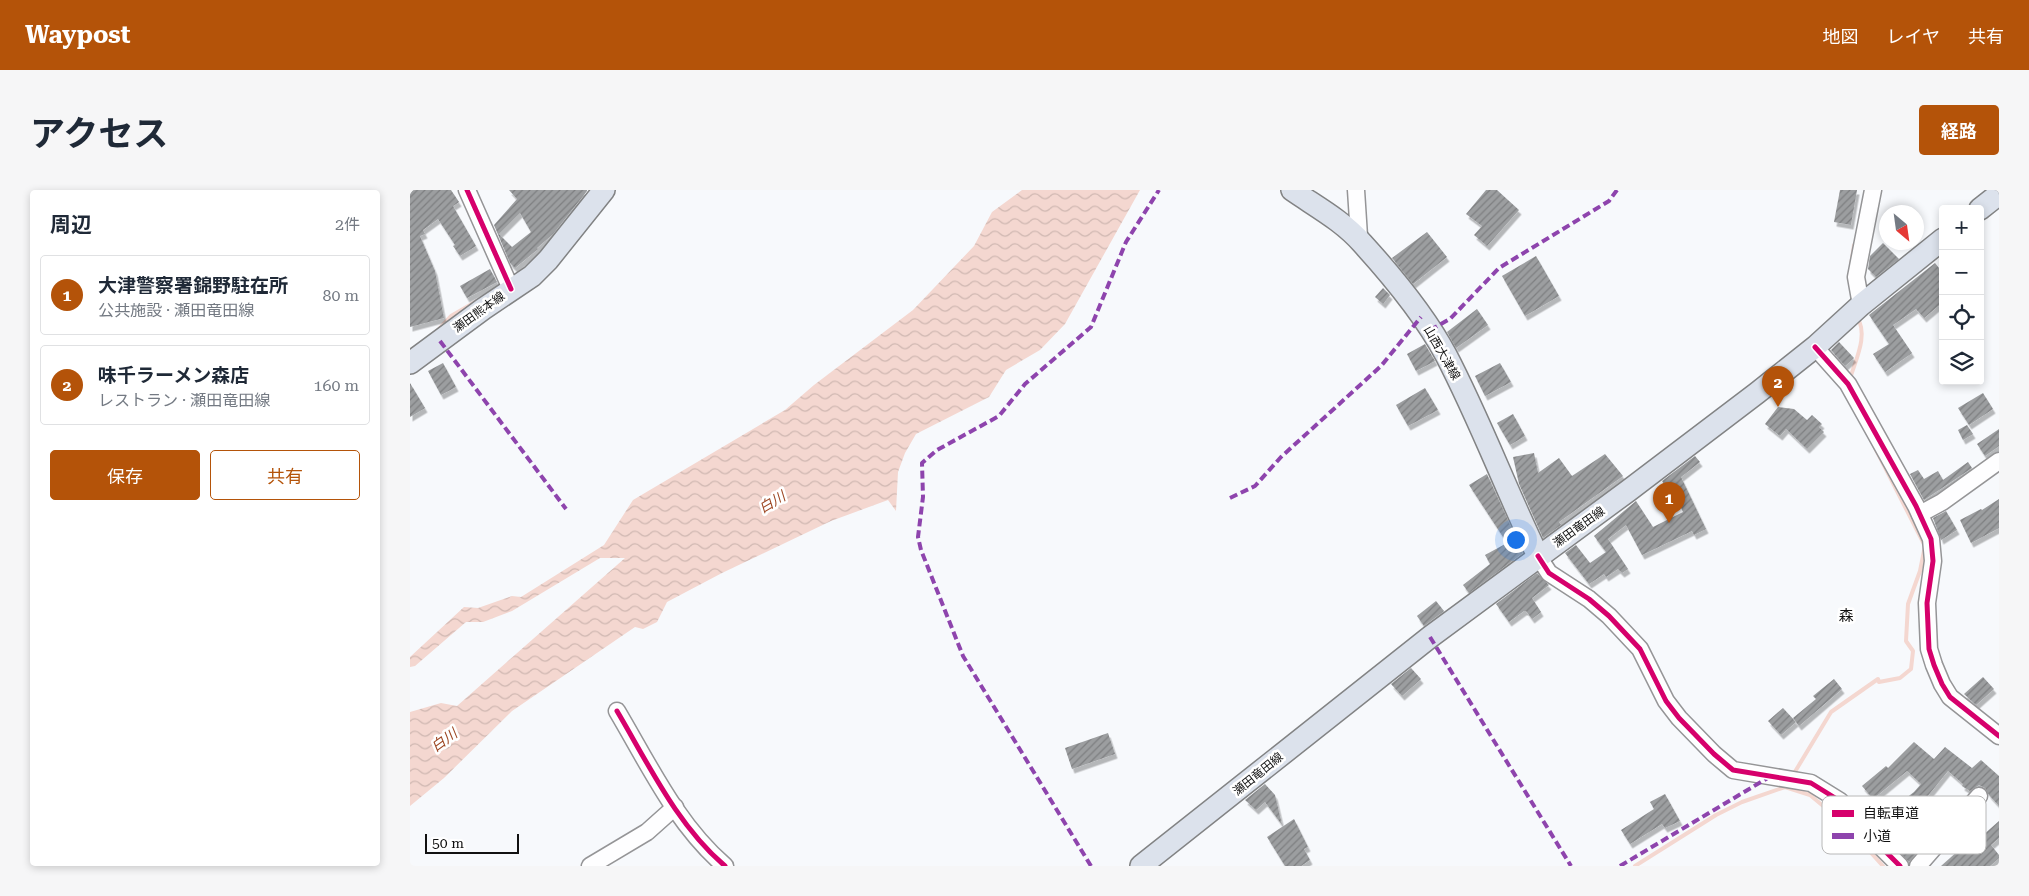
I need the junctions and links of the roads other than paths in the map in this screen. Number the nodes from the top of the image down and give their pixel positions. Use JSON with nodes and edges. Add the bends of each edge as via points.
{"nodes":[{"id":1,"x":466,"y":190,"type":"edge"},
{"id":2,"x":604,"y":190,"type":"edge"},
{"id":3,"x":1292,"y":190,"type":"edge"},
{"id":4,"x":1356,"y":190,"type":"edge"},
{"id":5,"x":1873,"y":190,"type":"edge"},
{"id":6,"x":1999,"y":194,"type":"edge"},
{"id":7,"x":1984,"y":206,"type":"edge"},
{"id":8,"x":1361,"y":242,"type":"junction"},
{"id":9,"x":1939,"y":242,"type":"edge"},
{"id":10,"x":511,"y":289,"type":"junction"},
{"id":11,"x":1860,"y":305,"type":"junction"},
{"id":12,"x":1815,"y":348,"type":"junction"},
{"id":13,"x":410,"y":363,"type":"edge"},
{"id":14,"x":1999,"y":462,"type":"edge"},
{"id":15,"x":1920,"y":514,"type":"junction"},
{"id":16,"x":1538,"y":556,"type":"junction"},
{"id":17,"x":617,"y":711,"type":"dead end"},
{"id":18,"x":1999,"y":736,"type":"edge"},
{"id":19,"x":1832,"y":796,"type":"edge"},
{"id":20,"x":675,"y":807,"type":"junction"},
{"id":21,"x":1888,"y":854,"type":"edge"},
{"id":22,"x":1928,"y":854,"type":"edge"},
{"id":23,"x":590,"y":866,"type":"edge"},
{"id":24,"x":725,"y":866,"type":"edge"},
{"id":25,"x":1141,"y":866,"type":"edge"},
{"id":26,"x":1900,"y":866,"type":"edge"},
{"id":27,"x":1918,"y":866,"type":"edge"}],
"edges":[{"from":1,"to":10,"type":"street"},
{"from":2,"to":10,"type":"main road","name":"瀬田熊本線","via":[[548,260],[532,276]]},
{"from":3,"to":8,"type":"main road","name":"山西大津線"},
{"from":4,"to":8,"type":"street"},
{"from":5,"to":11,"type":"street","via":[[1856,277]]},
{"from":6,"to":7,"type":"main road"},
{"from":8,"to":16,"type":"main road","name":"山西大津線","via":[[1391,276],[1446,354]]},
{"from":9,"to":11,"type":"main road","name":"瀬田竜田線"},
{"from":10,"to":13,"type":"main road","name":"瀬田熊本線"},
{"from":11,"to":12,"type":"main road","name":"瀬田竜田線"},
{"from":12,"to":15,"type":"street","via":[[1848,384]]},
{"from":12,"to":16,"type":"main road","name":"瀬田竜田線","via":[[1694,442]]},
{"from":14,"to":15,"type":"street"},
{"from":15,"to":18,"type":"street","via":[[1931,539],[1933,561],[1927,602],[1934,665],[1950,697]]},
{"from":16,"to":19,"type":"street","via":[[1549,573],[1589,599],[1640,650],[1678,718],[1724,763],[1733,770],[1811,783]]},
{"from":16,"to":25,"type":"main road","name":"瀬田竜田線","via":[[1430,637]]},
{"from":17,"to":20,"type":"street"},
{"from":20,"to":23,"type":"street","via":[[647,832]]},
{"from":20,"to":24,"type":"street","via":[[690,830]]},
{"from":21,"to":26,"type":"street"},
{"from":22,"to":27,"type":"street"}]}
